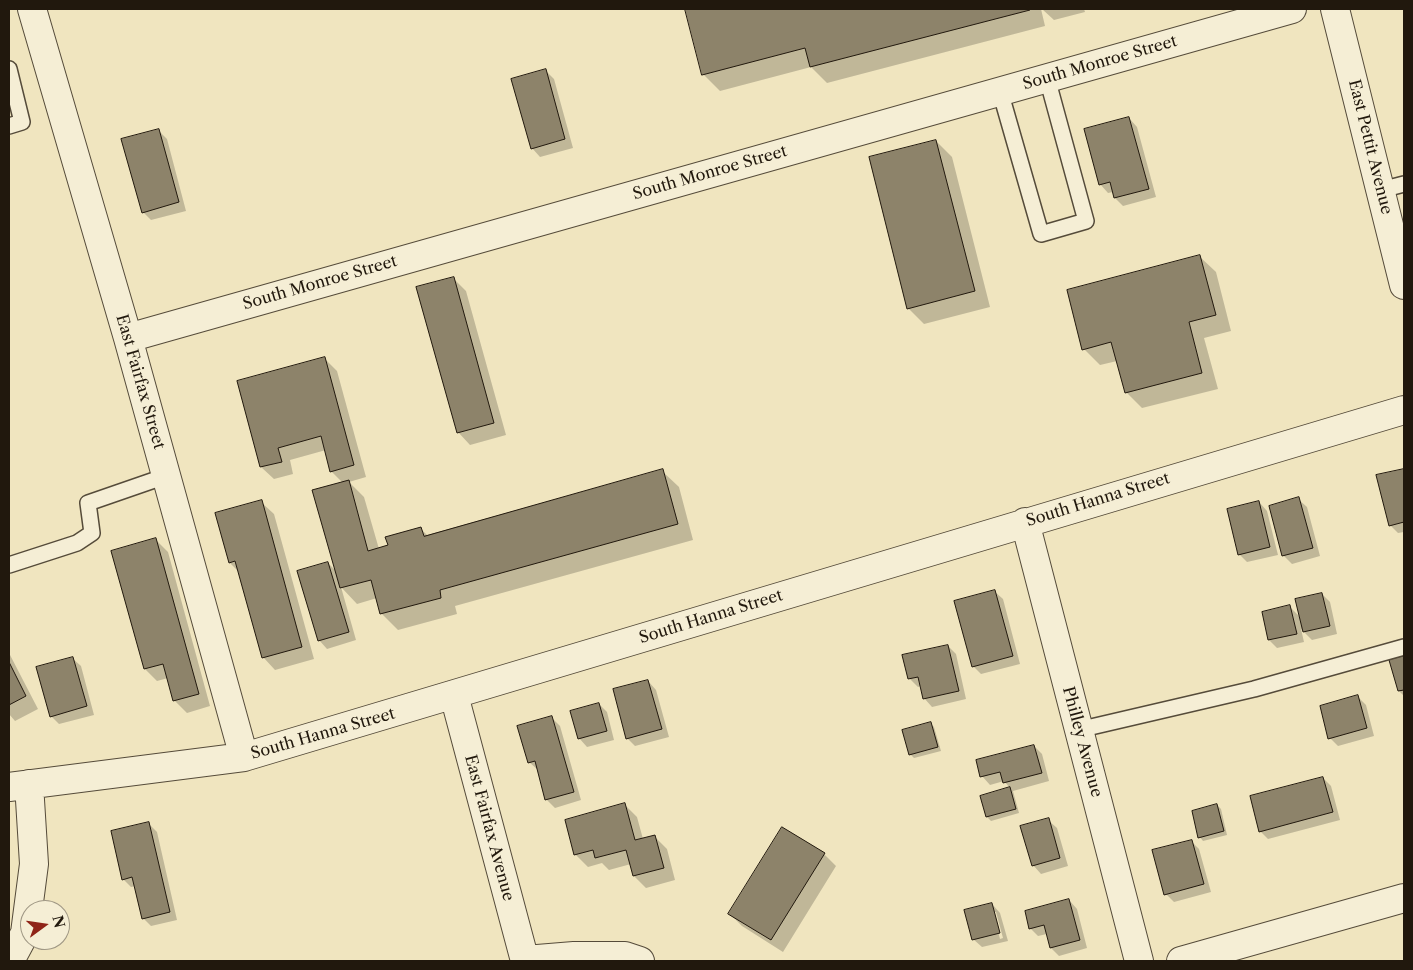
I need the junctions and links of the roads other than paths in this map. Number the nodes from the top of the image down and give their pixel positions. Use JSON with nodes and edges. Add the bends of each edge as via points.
{"nodes":[{"id":1,"x":32,"y":9,"type":"edge"},
{"id":2,"x":1292,"y":9,"type":"edge"},
{"id":3,"x":1335,"y":9,"type":"edge"},
{"id":4,"x":9,"y":69,"type":"edge"},
{"id":5,"x":1046,"y":78,"type":"junction"},
{"id":6,"x":1000,"y":91,"type":"junction"},
{"id":7,"x":9,"y":126,"type":"edge"},
{"id":8,"x":1392,"y":187,"type":"edge"},
{"id":9,"x":1404,"y":285,"type":"edge"},
{"id":10,"x":128,"y":338,"type":"junction"},
{"id":11,"x":1404,"y":410,"type":"edge"},
{"id":12,"x":166,"y":476,"type":"junction"},
{"id":13,"x":1025,"y":522,"type":"junction"},
{"id":14,"x":9,"y":566,"type":"edge"},
{"id":15,"x":1404,"y":647,"type":"edge"},
{"id":16,"x":454,"y":695,"type":"junction"},
{"id":17,"x":1078,"y":730,"type":"junction"},
{"id":18,"x":244,"y":757,"type":"junction"},
{"id":19,"x":19,"y":786,"type":"edge"},
{"id":20,"x":1404,"y":898,"type":"edge"},
{"id":21,"x":10,"y":961,"type":"edge"},
{"id":22,"x":525,"y":961,"type":"edge"},
{"id":23,"x":640,"y":961,"type":"edge"},
{"id":24,"x":1139,"y":961,"type":"edge"},
{"id":25,"x":1181,"y":961,"type":"edge"}],
"edges":[{"from":1,"to":10,"type":"street","name":"East Fairfax Street"},
{"from":2,"to":5,"type":"street","name":"South Monroe Street"},
{"from":3,"to":8,"type":"street","name":"East Pettit Avenue"},
{"from":4,"to":7,"type":"lane","via":[[22,122]]},
{"from":5,"to":6,"type":"street","name":"South Monroe Street"},
{"from":5,"to":6,"type":"lane","via":[[1086,221],[1041,234]]},
{"from":6,"to":10,"type":"street","name":"South Monroe Street"},
{"from":8,"to":9,"type":"street","name":"East Pettit Avenue"},
{"from":10,"to":12,"type":"street","name":"East Fairfax Street"},
{"from":11,"to":13,"type":"street","name":"South Hanna Street"},
{"from":12,"to":14,"type":"lane","via":[[88,503],[92,533],[77,543]]},
{"from":12,"to":18,"type":"street","name":"East Fairfax Street"},
{"from":13,"to":16,"type":"street","name":"South Hanna Street"},
{"from":13,"to":17,"type":"street","name":"Philley Avenue"},
{"from":15,"to":17,"type":"lane","via":[[1254,689]]},
{"from":16,"to":18,"type":"street","name":"South Hanna Street"},
{"from":16,"to":22,"type":"street","name":"East Fairfax Avenue"},
{"from":17,"to":24,"type":"street","name":"Philley Avenue"},
{"from":18,"to":19,"type":"street","name":"South Hanna Street"},
{"from":19,"to":21,"type":"street","via":[[34,864],[24,933]]},
{"from":20,"to":25,"type":"street"},
{"from":22,"to":23,"type":"street","via":[[574,956],[625,956]]}]}
